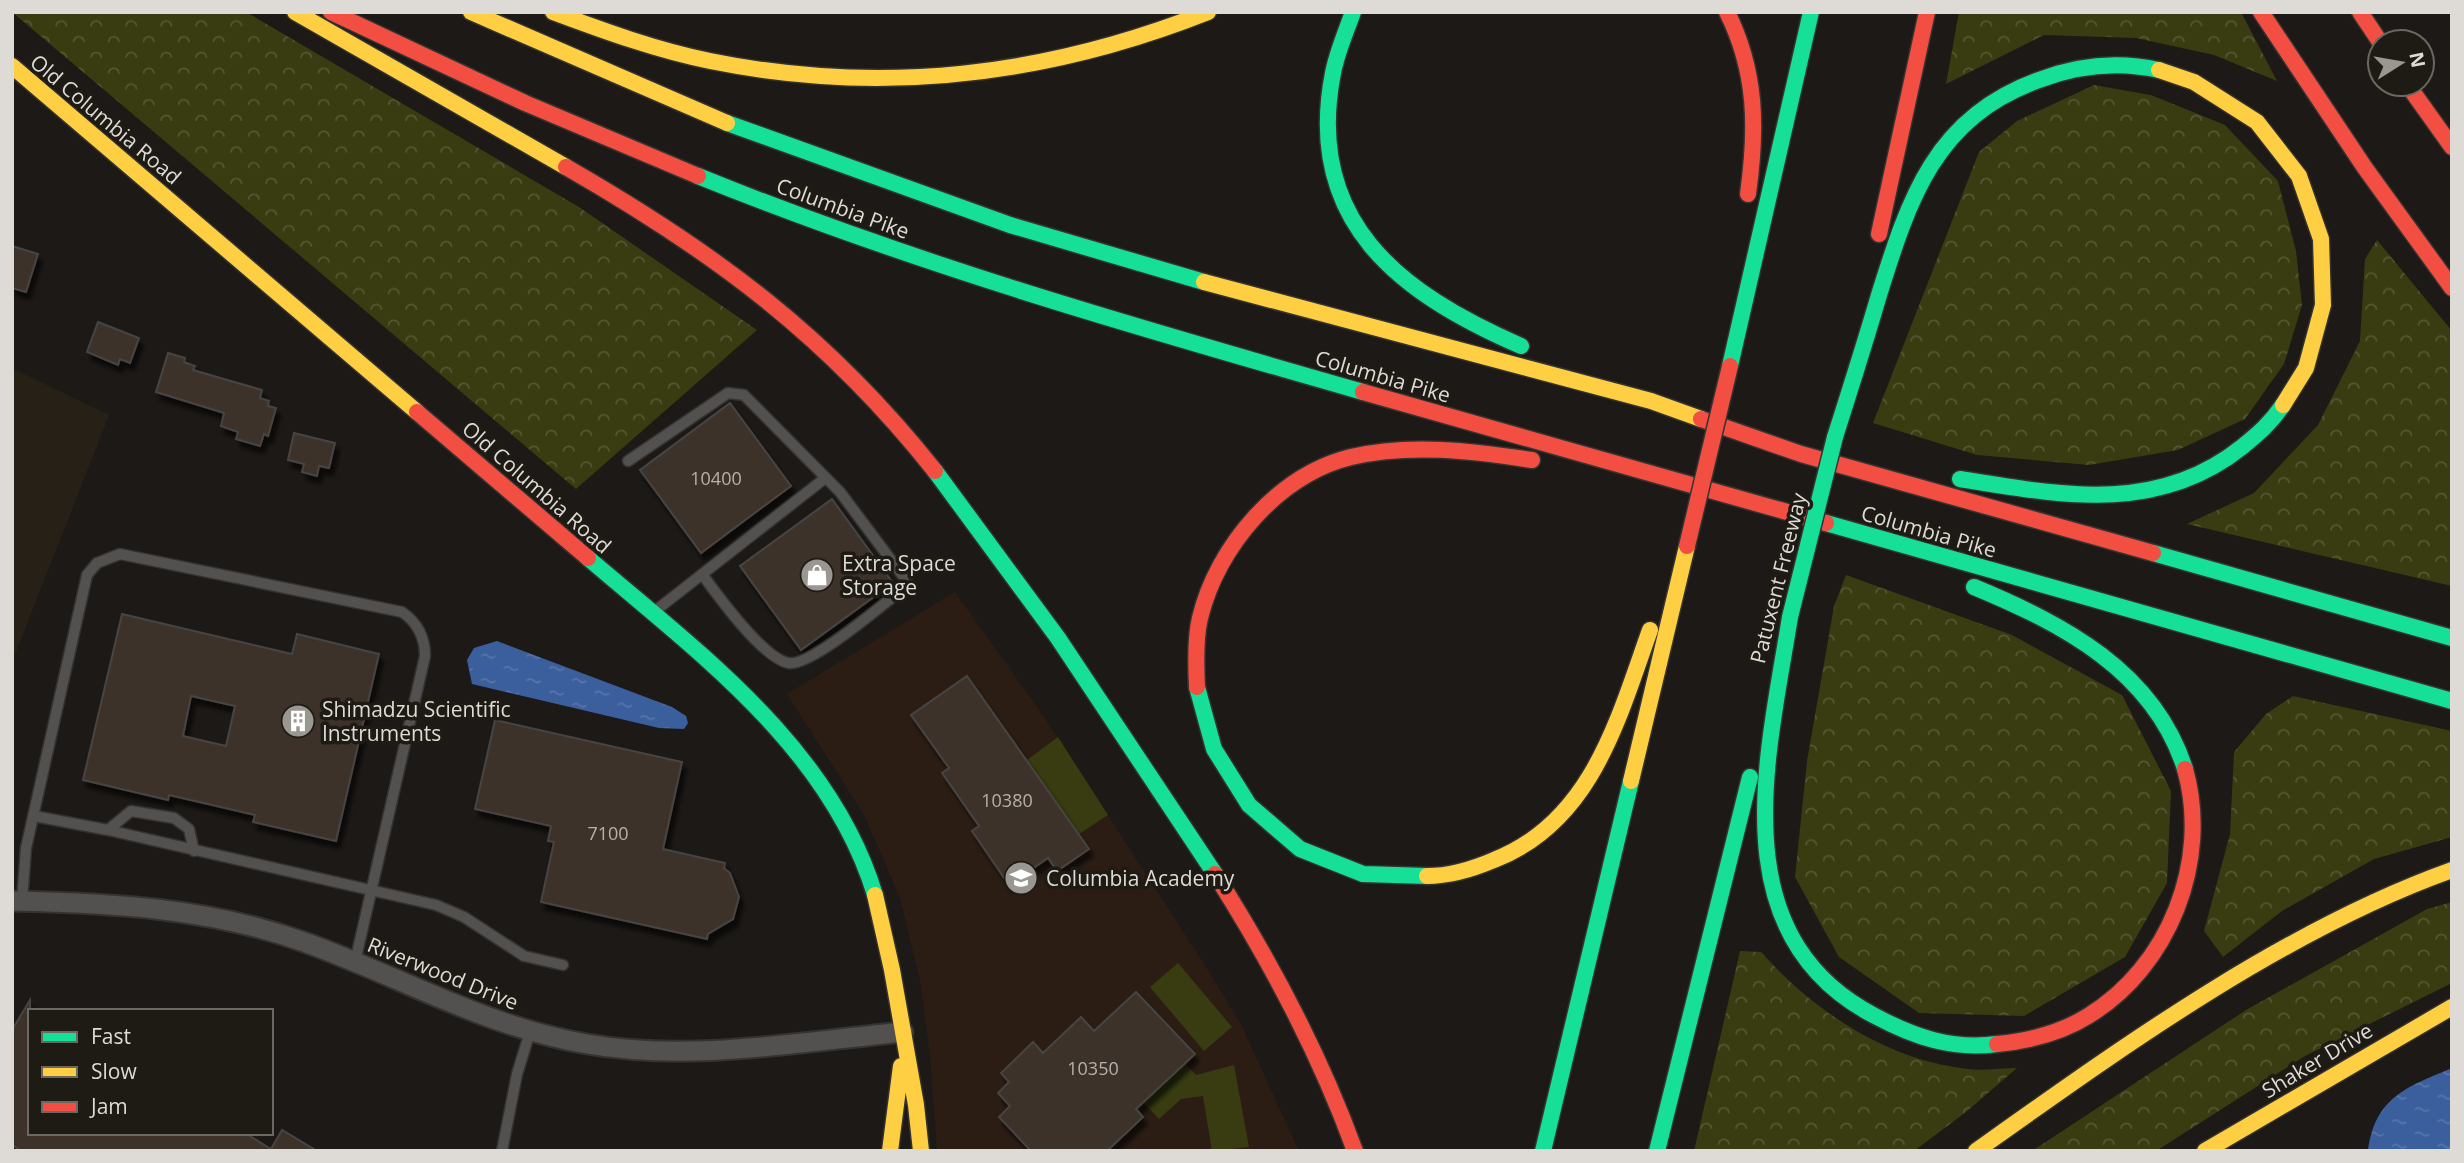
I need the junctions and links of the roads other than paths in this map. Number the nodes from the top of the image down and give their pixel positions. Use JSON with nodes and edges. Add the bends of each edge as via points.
{"nodes":[{"id":1,"x":295,"y":12,"type":"edge"},
{"id":2,"x":331,"y":12,"type":"edge"},
{"id":3,"x":471,"y":12,"type":"edge"},
{"id":4,"x":553,"y":12,"type":"edge"},
{"id":5,"x":1208,"y":12,"type":"edge"},
{"id":6,"x":1353,"y":12,"type":"edge"},
{"id":7,"x":1727,"y":12,"type":"edge"},
{"id":8,"x":1795,"y":12,"type":"edge"},
{"id":9,"x":1811,"y":12,"type":"edge"},
{"id":10,"x":1927,"y":12,"type":"edge"},
{"id":11,"x":2261,"y":12,"type":"edge"},
{"id":12,"x":2360,"y":12,"type":"edge"},
{"id":13,"x":2371,"y":28,"type":"edge"},
{"id":14,"x":12,"y":66,"type":"edge"},
{"id":15,"x":2417,"y":98,"type":"edge"},
{"id":16,"x":2452,"y":147,"type":"edge"},
{"id":17,"x":1745,"y":217,"type":"dead end"},
{"id":18,"x":1741,"y":243,"type":"dead end"},
{"id":19,"x":1737,"y":270,"type":"junction"},
{"id":20,"x":2452,"y":288,"type":"edge"},
{"id":21,"x":1722,"y":364,"type":"junction"},
{"id":22,"x":1651,"y":401,"type":"junction"},
{"id":23,"x":1835,"y":437,"type":"junction"},
{"id":24,"x":1801,"y":454,"type":"junction"},
{"id":25,"x":628,"y":461,"type":"dead end"},
{"id":26,"x":824,"y":479,"type":"junction"},
{"id":27,"x":1676,"y":482,"type":"junction"},
{"id":28,"x":1787,"y":513,"type":"junction"},
{"id":29,"x":1680,"y":544,"type":"junction"},
{"id":30,"x":1936,"y":572,"type":"dead end"},
{"id":31,"x":702,"y":575,"type":"junction"},
{"id":32,"x":1961,"y":582,"type":"dead end"},
{"id":33,"x":652,"y":613,"type":"junction"},
{"id":34,"x":1790,"y":617,"type":"junction"},
{"id":35,"x":1650,"y":630,"type":"junction"},
{"id":36,"x":2452,"y":638,"type":"edge"},
{"id":37,"x":2452,"y":701,"type":"edge"},
{"id":38,"x":34,"y":816,"type":"junction"},
{"id":39,"x":108,"y":830,"type":"junction"},
{"id":40,"x":194,"y":851,"type":"junction"},
{"id":41,"x":2452,"y":870,"type":"edge"},
{"id":42,"x":370,"y":892,"type":"junction"},
{"id":43,"x":17,"y":901,"type":"edge"},
{"id":44,"x":355,"y":962,"type":"junction"},
{"id":45,"x":563,"y":965,"type":"dead end"},
{"id":46,"x":2452,"y":1007,"type":"edge"},
{"id":47,"x":530,"y":1032,"type":"junction"},
{"id":48,"x":903,"y":1032,"type":"junction"},
{"id":49,"x":1558,"y":1088,"type":"junction"},
{"id":50,"x":502,"y":1151,"type":"edge"},
{"id":51,"x":890,"y":1151,"type":"edge"},
{"id":52,"x":921,"y":1151,"type":"edge"},
{"id":53,"x":1356,"y":1151,"type":"edge"},
{"id":54,"x":1543,"y":1151,"type":"edge"},
{"id":55,"x":1657,"y":1151,"type":"edge"},
{"id":56,"x":1976,"y":1151,"type":"edge"},
{"id":57,"x":2205,"y":1151,"type":"edge"}],
"edges":[{"from":1,"to":53,"type":"main road","via":[[708,253],[821,346],[890,418],[954,494],[1023,589],[1250,930],[1325,1072]]},
{"from":2,"to":27,"type":"main road","name":"Columbia Pike","via":[[600,135],[859,237],[1135,327]]},
{"from":3,"to":22,"type":"main road","name":"Columbia Pike","via":[[739,128],[1010,225],[1153,269]]},
{"from":4,"to":5,"type":"main road","via":[[646,44],[728,65],[796,75],[931,79],[1053,62],[1113,47]]},
{"from":6,"to":22,"type":"main road","via":[[1337,50],[1326,126],[1341,197],[1361,235],[1404,284],[1467,325]]},
{"from":7,"to":17,"type":"main road","via":[[1747,53],[1757,114]]},
{"from":8,"to":19,"type":"main road"},
{"from":9,"to":21,"type":"main road"},
{"from":10,"to":23,"type":"main road","name":"Patuxent Freeway"},
{"from":11,"to":20,"type":"main road"},
{"from":12,"to":13,"type":"main road"},
{"from":14,"to":33,"type":"main road","name":"Old Columbia Road"},
{"from":15,"to":16,"type":"main road"},
{"from":18,"to":19,"type":"main road"},
{"from":19,"to":21,"type":"main road"},
{"from":21,"to":29,"type":"main road","bridge":true},
{"from":22,"to":24,"type":"main road","name":"Columbia Pike"},
{"from":23,"to":24,"type":"main road","via":[[1902,222],[1918,187],[1937,154],[1991,102],[2061,72],[2104,65],[2145,67],[2213,90],[2252,118],[2287,156],[2316,215],[2325,253],[2321,333],[2291,401],[2266,430],[2212,471],[2145,492],[2100,495],[2050,492]]},
{"from":23,"to":34,"type":"main road","name":"Patuxent Freeway","bridge":true},
{"from":24,"to":36,"type":"main road","name":"Columbia Pike"},
{"from":25,"to":26,"type":"lane","via":[[735,391]]},
{"from":26,"to":31,"type":"lane"},
{"from":26,"to":31,"type":"lane","via":[[840,492],[909,584],[811,659],[789,664],[738,622]]},
{"from":27,"to":28,"type":"main road","name":"Columbia Pike"},
{"from":27,"to":35,"type":"main road","via":[[1473,452],[1420,450],[1347,458],[1317,470],[1261,509],[1223,556],[1198,622],[1195,685],[1210,741],[1226,775],[1256,815],[1283,838],[1350,870],[1423,878],[1459,873],[1494,861],[1555,824],[1599,764]]},
{"from":28,"to":30,"type":"main road"},
{"from":28,"to":37,"type":"main road","name":"Columbia Pike"},
{"from":29,"to":35,"type":"main road"},
{"from":29,"to":49,"type":"main road"},
{"from":31,"to":33,"type":"lane"},
{"from":32,"to":34,"type":"main road","via":[[2031,610],[2112,662],[2143,692],[2169,729],[2190,789],[2194,828],[2191,868],[2180,912],[2159,950],[2135,979],[2082,1020],[2019,1042],[1953,1047],[1868,1016],[1824,980],[1785,926],[1773,891],[1763,822]]},
{"from":33,"to":48,"type":"main road","name":"Old Columbia Road","via":[[732,681],[802,758],[828,797],[866,870],[878,906]]},
{"from":34,"to":55,"type":"main road","name":"Patuxent Freeway"},
{"from":35,"to":49,"type":"main road","via":[[1599,852]]},
{"from":38,"to":39,"type":"lane"},
{"from":38,"to":42,"type":"lane","via":[[87,575],[97,563],[120,554],[402,612],[420,630],[425,656]]},
{"from":38,"to":43,"type":"lane"},
{"from":39,"to":40,"type":"lane"},
{"from":39,"to":40,"type":"lane","via":[[131,811],[174,818],[189,829]]},
{"from":40,"to":42,"type":"lane"},
{"from":41,"to":56,"type":"main road","via":[[2373,901],[2298,941],[2136,1041]]},
{"from":42,"to":44,"type":"lane"},
{"from":42,"to":45,"type":"lane","via":[[451,910],[524,956]]},
{"from":43,"to":44,"type":"street","name":"Riverwood Drive","via":[[191,912],[248,925]]},
{"from":44,"to":47,"type":"street","name":"Riverwood Drive","via":[[457,1007]]},
{"from":46,"to":57,"type":"main road","name":"Shaker Drive"},
{"from":47,"to":48,"type":"street","name":"Riverwood Drive","via":[[588,1044],[699,1051]]},
{"from":47,"to":50,"type":"lane"},
{"from":48,"to":51,"type":"main road","name":"Old Columbia Road"},
{"from":48,"to":52,"type":"main road","name":"Old Columbia Road"},
{"from":49,"to":54,"type":"main road"}]}
